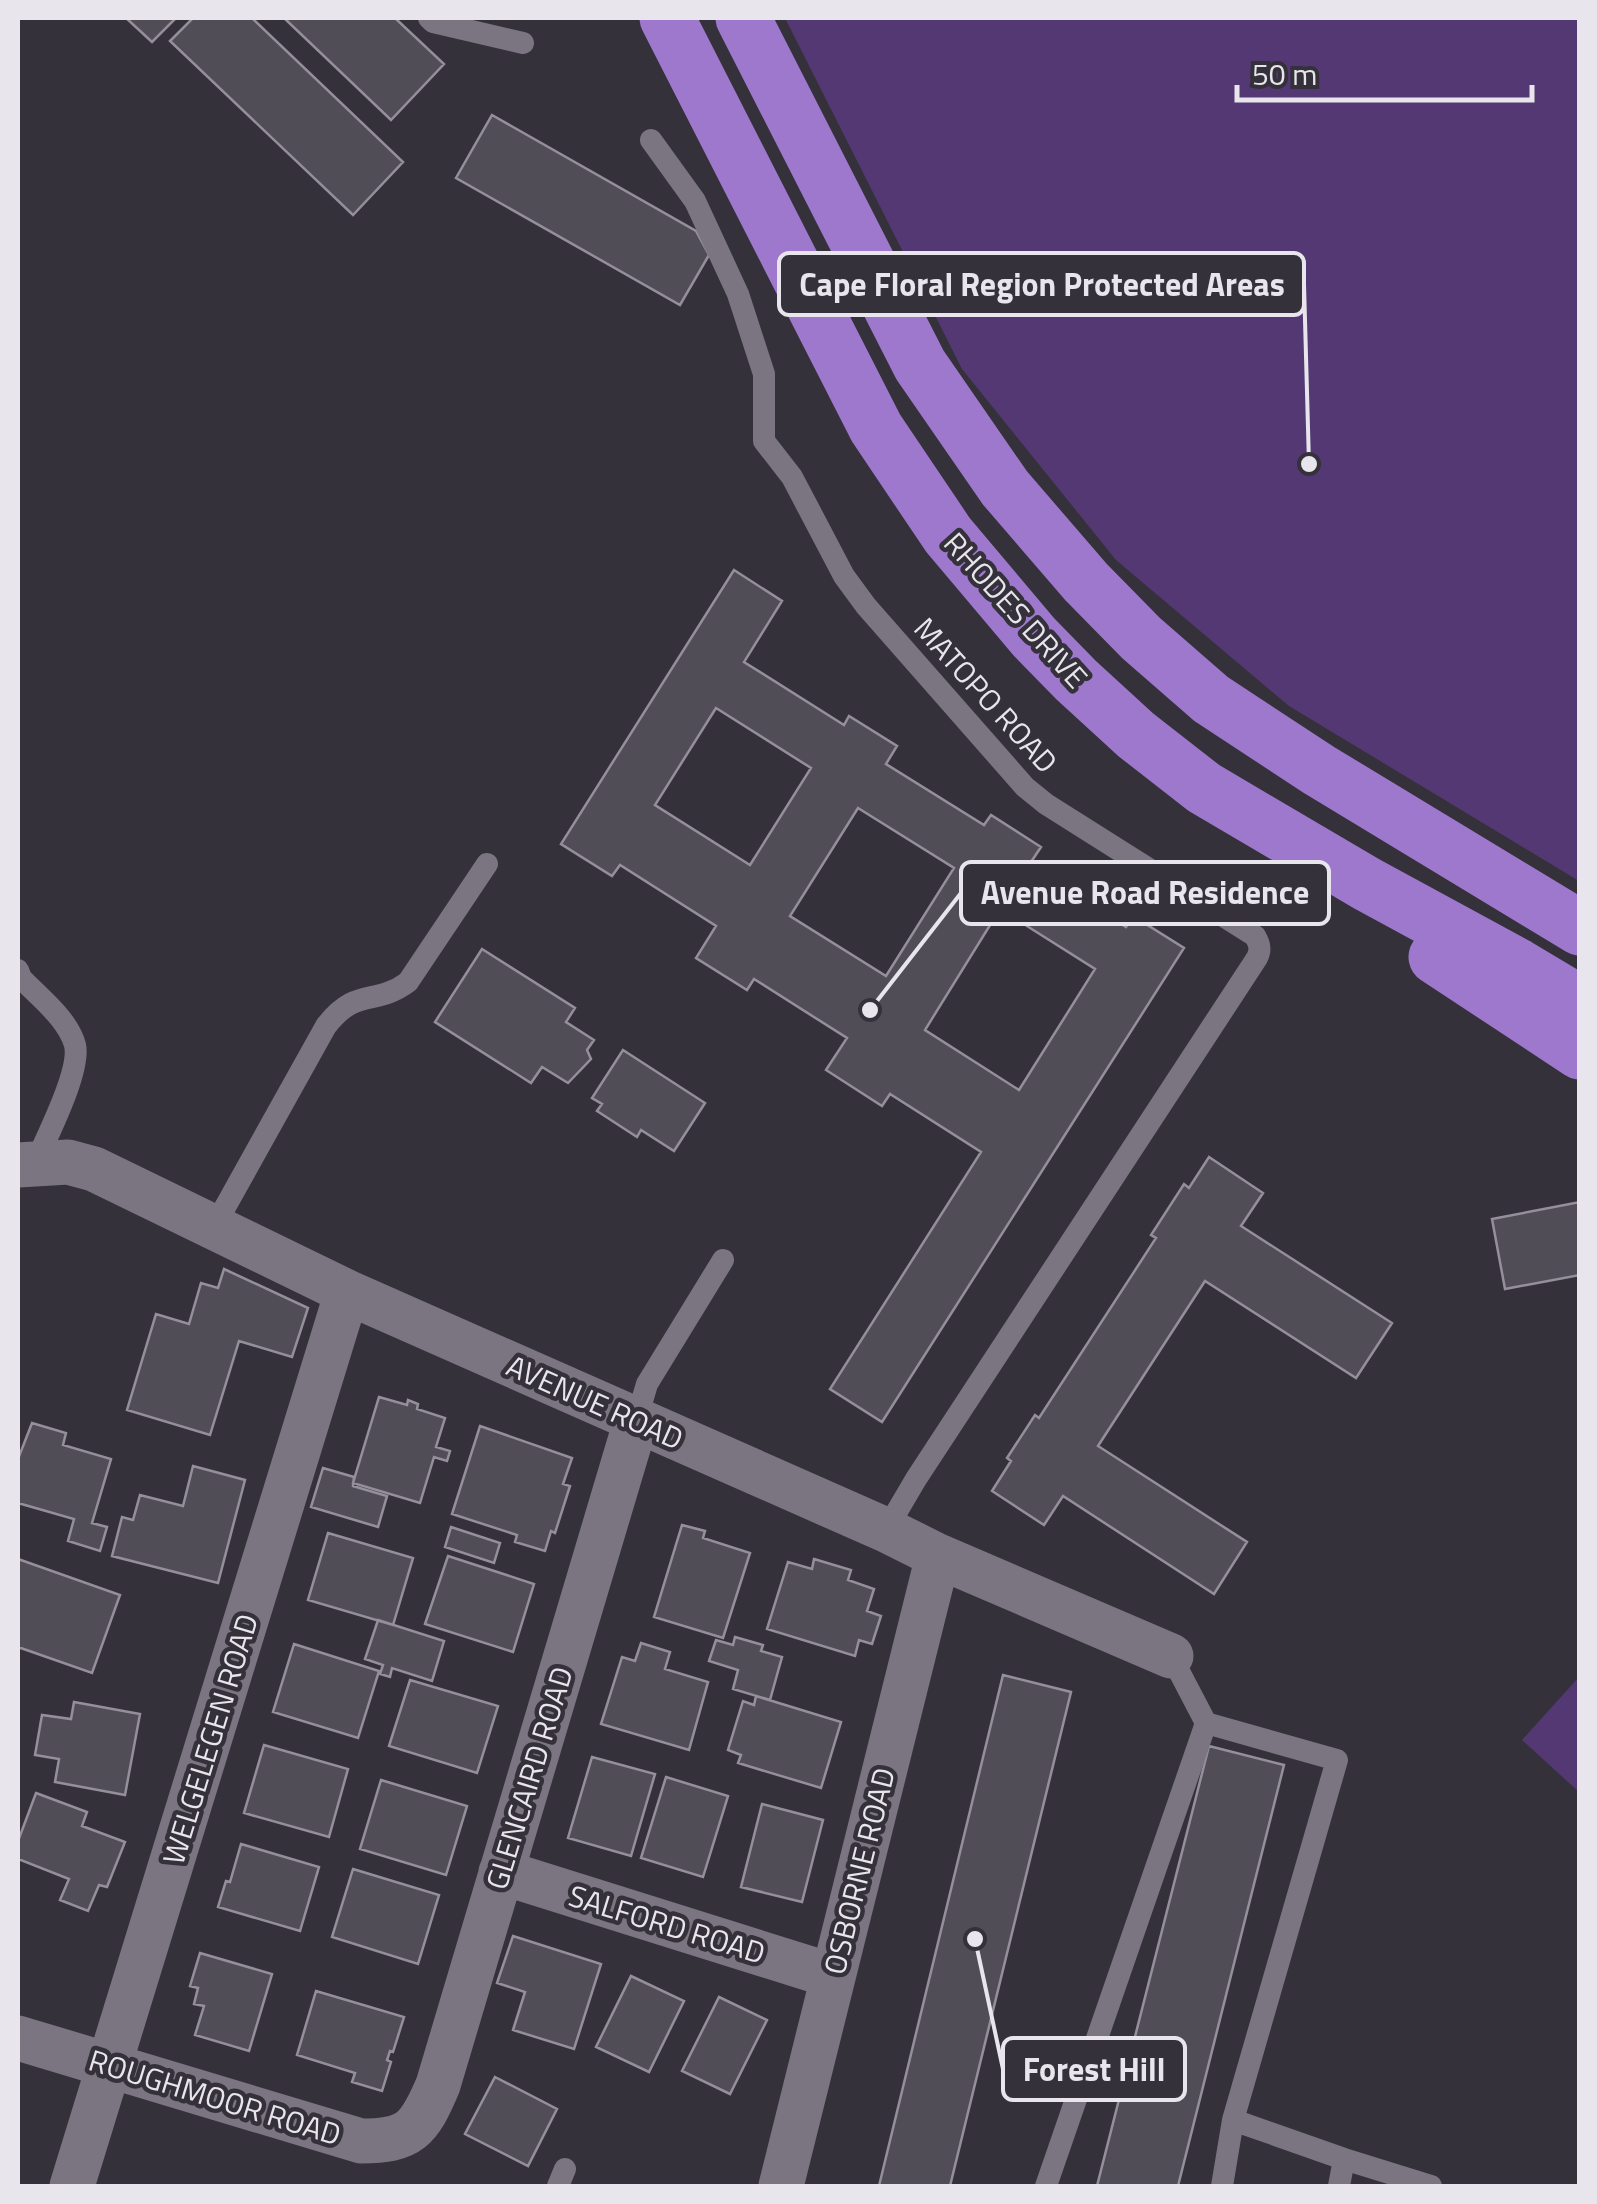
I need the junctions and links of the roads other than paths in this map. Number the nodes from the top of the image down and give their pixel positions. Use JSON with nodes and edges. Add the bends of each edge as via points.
{"nodes":[{"id":1,"x":428,"y":18,"type":"edge"},
{"id":2,"x":666,"y":18,"type":"edge"},
{"id":3,"x":743,"y":18,"type":"edge"},
{"id":4,"x":523,"y":42,"type":"dead end"},
{"id":5,"x":651,"y":140,"type":"dead end"},
{"id":6,"x":487,"y":864,"type":"dead end"},
{"id":7,"x":1366,"y":884,"type":"junction"},
{"id":8,"x":1580,"y":928,"type":"edge"},
{"id":9,"x":18,"y":970,"type":"edge"},
{"id":10,"x":1580,"y":1003,"type":"edge"},
{"id":11,"x":1580,"y":1052,"type":"edge"},
{"id":12,"x":26,"y":1165,"type":"edge"},
{"id":13,"x":214,"y":1227,"type":"junction"},
{"id":14,"x":723,"y":1260,"type":"dead end"},
{"id":15,"x":347,"y":1292,"type":"junction"},
{"id":16,"x":636,"y":1421,"type":"junction"},
{"id":17,"x":886,"y":1530,"type":"junction"},
{"id":18,"x":938,"y":1556,"type":"junction"},
{"id":19,"x":1171,"y":1656,"type":"joint"},
{"id":20,"x":1206,"y":1724,"type":"junction"},
{"id":21,"x":501,"y":1872,"type":"junction"},
{"id":22,"x":834,"y":1976,"type":"junction"},
{"id":23,"x":18,"y":2038,"type":"edge"},
{"id":24,"x":111,"y":2065,"type":"junction"},
{"id":25,"x":1233,"y":2120,"type":"junction"},
{"id":26,"x":412,"y":2132,"type":"joint"},
{"id":27,"x":1344,"y":2159,"type":"junction"},
{"id":28,"x":72,"y":2186,"type":"edge"},
{"id":29,"x":780,"y":2186,"type":"edge"},
{"id":30,"x":1046,"y":2186,"type":"edge"},
{"id":31,"x":1222,"y":2186,"type":"edge"},
{"id":32,"x":1339,"y":2186,"type":"edge"},
{"id":33,"x":1431,"y":2186,"type":"edge"}],
"edges":[{"from":1,"to":4,"type":"lane"},
{"from":2,"to":7,"type":"highway","name":"RHODES DRIVE","via":[[876,428],[990,588],[1136,735],[1204,788]]},
{"from":3,"to":8,"type":"highway","via":[[920,365],[989,466],[1086,582],[1211,700]]},
{"from":5,"to":17,"type":"lane","name":"MATOPO ROAD","via":[[695,201],[738,294],[764,374],[764,440],[866,606],[1026,787],[1259,943],[1255,961]]},
{"from":6,"to":13,"type":"lane","via":[[408,982],[392,994],[340,1008],[326,1026]]},
{"from":7,"to":10,"type":"highway","name":"RHODES DRIVE"},
{"from":7,"to":11,"type":"highway","via":[[1431,954]]},
{"from":9,"to":12,"type":"lane","via":[[76,1048],[71,1075]]},
{"from":12,"to":13,"type":"street","name":"AVENUE ROAD","via":[[68,1162],[94,1169]]},
{"from":13,"to":15,"type":"street","name":"AVENUE ROAD"},
{"from":14,"to":16,"type":"lane","via":[[648,1384]]},
{"from":15,"to":16,"type":"street","name":"AVENUE ROAD"},
{"from":15,"to":24,"type":"street","name":"WELGELEGEN ROAD"},
{"from":16,"to":17,"type":"street","name":"AVENUE ROAD"},
{"from":16,"to":21,"type":"street","name":"GLENCAIRD ROAD"},
{"from":17,"to":18,"type":"street","name":"AVENUE ROAD"},
{"from":18,"to":19,"type":"street","name":"AVENUE ROAD"},
{"from":18,"to":22,"type":"street","name":"OSBORNE ROAD"},
{"from":19,"to":20,"type":"lane"},
{"from":20,"to":25,"type":"lane","via":[[1338,1760]]},
{"from":20,"to":30,"type":"lane"},
{"from":21,"to":22,"type":"street","name":"SALFORD ROAD"},
{"from":21,"to":26,"type":"street","name":"GLENCAIRD ROAD","via":[[438,2085]]},
{"from":22,"to":29,"type":"street","name":"OSBORNE ROAD"},
{"from":23,"to":24,"type":"street","name":"ROUGHMOOR ROAD"},
{"from":24,"to":26,"type":"street","name":"ROUGHMOOR ROAD","via":[[360,2142]]},
{"from":24,"to":28,"type":"street","name":"WELGELEGEN ROAD"},
{"from":25,"to":27,"type":"lane"},
{"from":25,"to":31,"type":"lane"},
{"from":27,"to":32,"type":"lane"},
{"from":27,"to":33,"type":"lane"}]}
